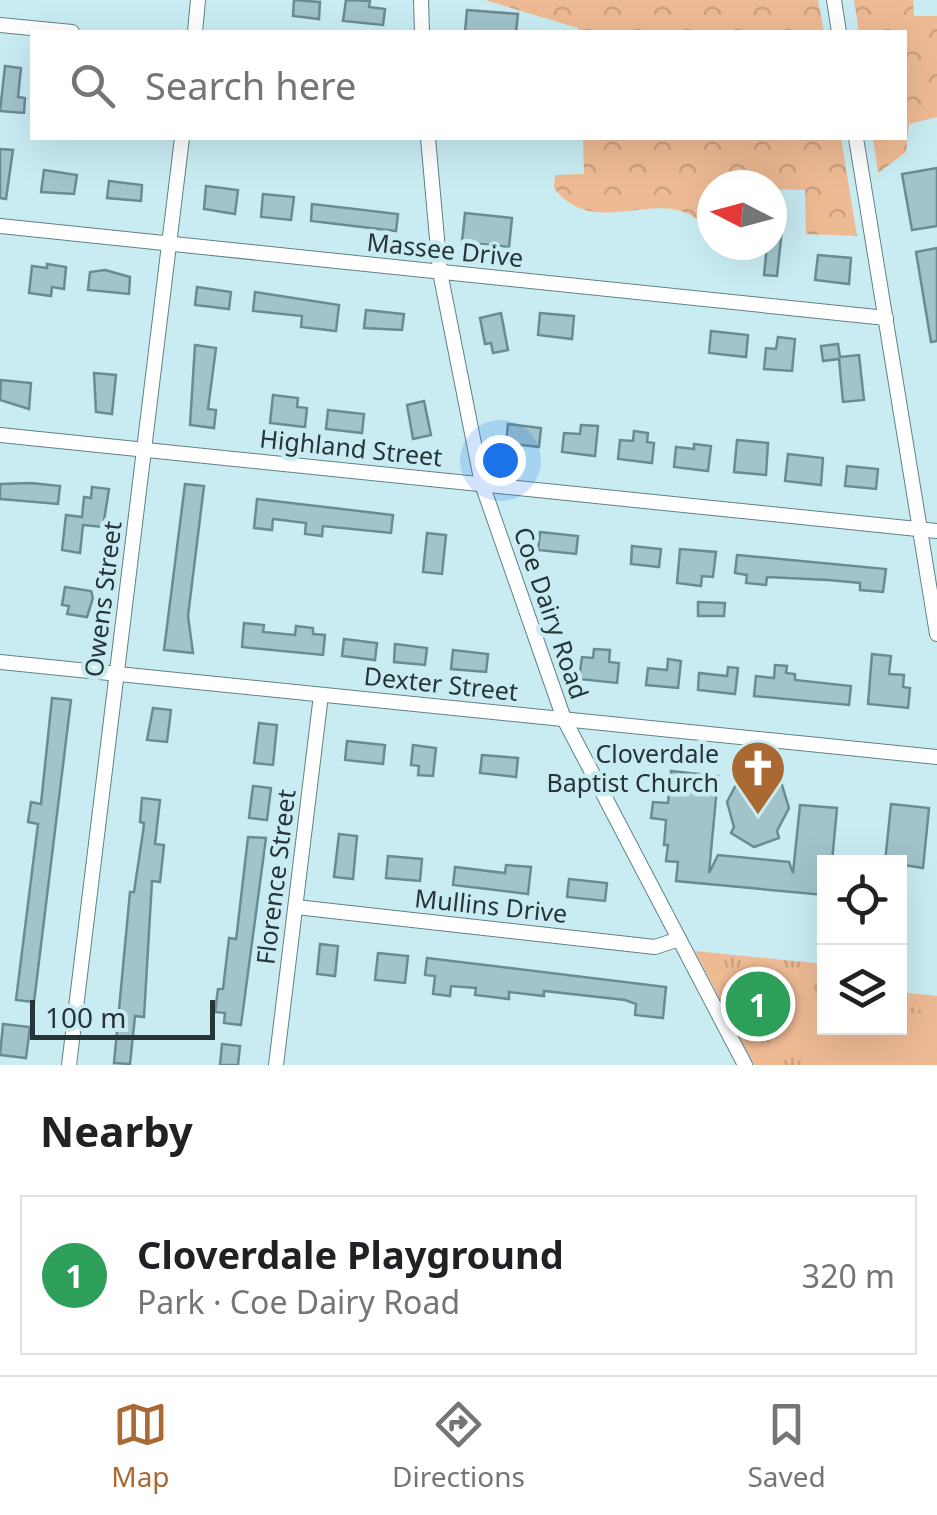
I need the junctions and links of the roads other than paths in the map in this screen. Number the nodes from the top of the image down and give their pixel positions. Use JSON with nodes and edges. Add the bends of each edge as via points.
{"nodes":[{"id":1,"x":198,"y":0,"type":"edge"},
{"id":2,"x":421,"y":0,"type":"edge"},
{"id":3,"x":834,"y":0,"type":"edge"},
{"id":4,"x":0,"y":25,"type":"edge"},
{"id":5,"x":51,"y":30,"type":"edge"},
{"id":6,"x":195,"y":30,"type":"edge"},
{"id":7,"x":422,"y":30,"type":"edge"},
{"id":8,"x":839,"y":30,"type":"edge"},
{"id":9,"x":182,"y":140,"type":"edge"},
{"id":10,"x":428,"y":140,"type":"edge"},
{"id":11,"x":856,"y":140,"type":"edge"},
{"id":12,"x":0,"y":226,"type":"edge"},
{"id":13,"x":169,"y":243,"type":"junction"},
{"id":14,"x":440,"y":272,"type":"junction"},
{"id":15,"x":886,"y":318,"type":"junction"},
{"id":16,"x":0,"y":434,"type":"edge"},
{"id":17,"x":144,"y":450,"type":"junction"},
{"id":18,"x":482,"y":484,"type":"junction"},
{"id":19,"x":920,"y":530,"type":"junction"},
{"id":20,"x":937,"y":531,"type":"edge"},
{"id":21,"x":937,"y":634,"type":"edge"},
{"id":22,"x":0,"y":662,"type":"edge"},
{"id":23,"x":117,"y":674,"type":"junction"},
{"id":24,"x":321,"y":696,"type":"junction"},
{"id":25,"x":564,"y":719,"type":"junction"},
{"id":26,"x":937,"y":757,"type":"edge"},
{"id":27,"x":296,"y":907,"type":"junction"},
{"id":28,"x":679,"y":939,"type":"junction"},
{"id":29,"x":70,"y":1065,"type":"edge"},
{"id":30,"x":276,"y":1065,"type":"edge"},
{"id":31,"x":745,"y":1065,"type":"edge"}],
"edges":[{"from":1,"to":6,"type":"street"},
{"from":2,"to":7,"type":"street"},
{"from":3,"to":8,"type":"street"},
{"from":4,"to":5,"type":"street"},
{"from":9,"to":13,"type":"street","name":"Owens Street"},
{"from":10,"to":14,"type":"street","name":"Coe Dairy Road"},
{"from":11,"to":15,"type":"street"},
{"from":12,"to":13,"type":"street","name":"Massee Drive"},
{"from":13,"to":14,"type":"street","name":"Massee Drive"},
{"from":13,"to":17,"type":"street","name":"Owens Street"},
{"from":14,"to":15,"type":"street","name":"Massee Drive"},
{"from":14,"to":18,"type":"street","name":"Coe Dairy Road"},
{"from":15,"to":19,"type":"street"},
{"from":16,"to":17,"type":"street","name":"Highland Street"},
{"from":17,"to":18,"type":"street","name":"Highland Street"},
{"from":17,"to":23,"type":"street","name":"Owens Street"},
{"from":18,"to":19,"type":"street","name":"Highland Street"},
{"from":18,"to":25,"type":"street","name":"Coe Dairy Road"},
{"from":19,"to":20,"type":"street","name":"Highland Street"},
{"from":19,"to":21,"type":"street"},
{"from":22,"to":23,"type":"street","name":"Dexter Street"},
{"from":23,"to":24,"type":"street","name":"Dexter Street"},
{"from":23,"to":29,"type":"street","name":"Owens Street"},
{"from":24,"to":25,"type":"street","name":"Dexter Street"},
{"from":24,"to":27,"type":"street","name":"Florence Street"},
{"from":25,"to":26,"type":"street","name":"Dexter Street"},
{"from":25,"to":28,"type":"street","name":"Coe Dairy Road"},
{"from":27,"to":28,"type":"street","name":"Mullins Drive","via":[[655,947]]},
{"from":27,"to":30,"type":"street","name":"Florence Street"},
{"from":28,"to":31,"type":"street","name":"Coe Dairy Road"}]}
